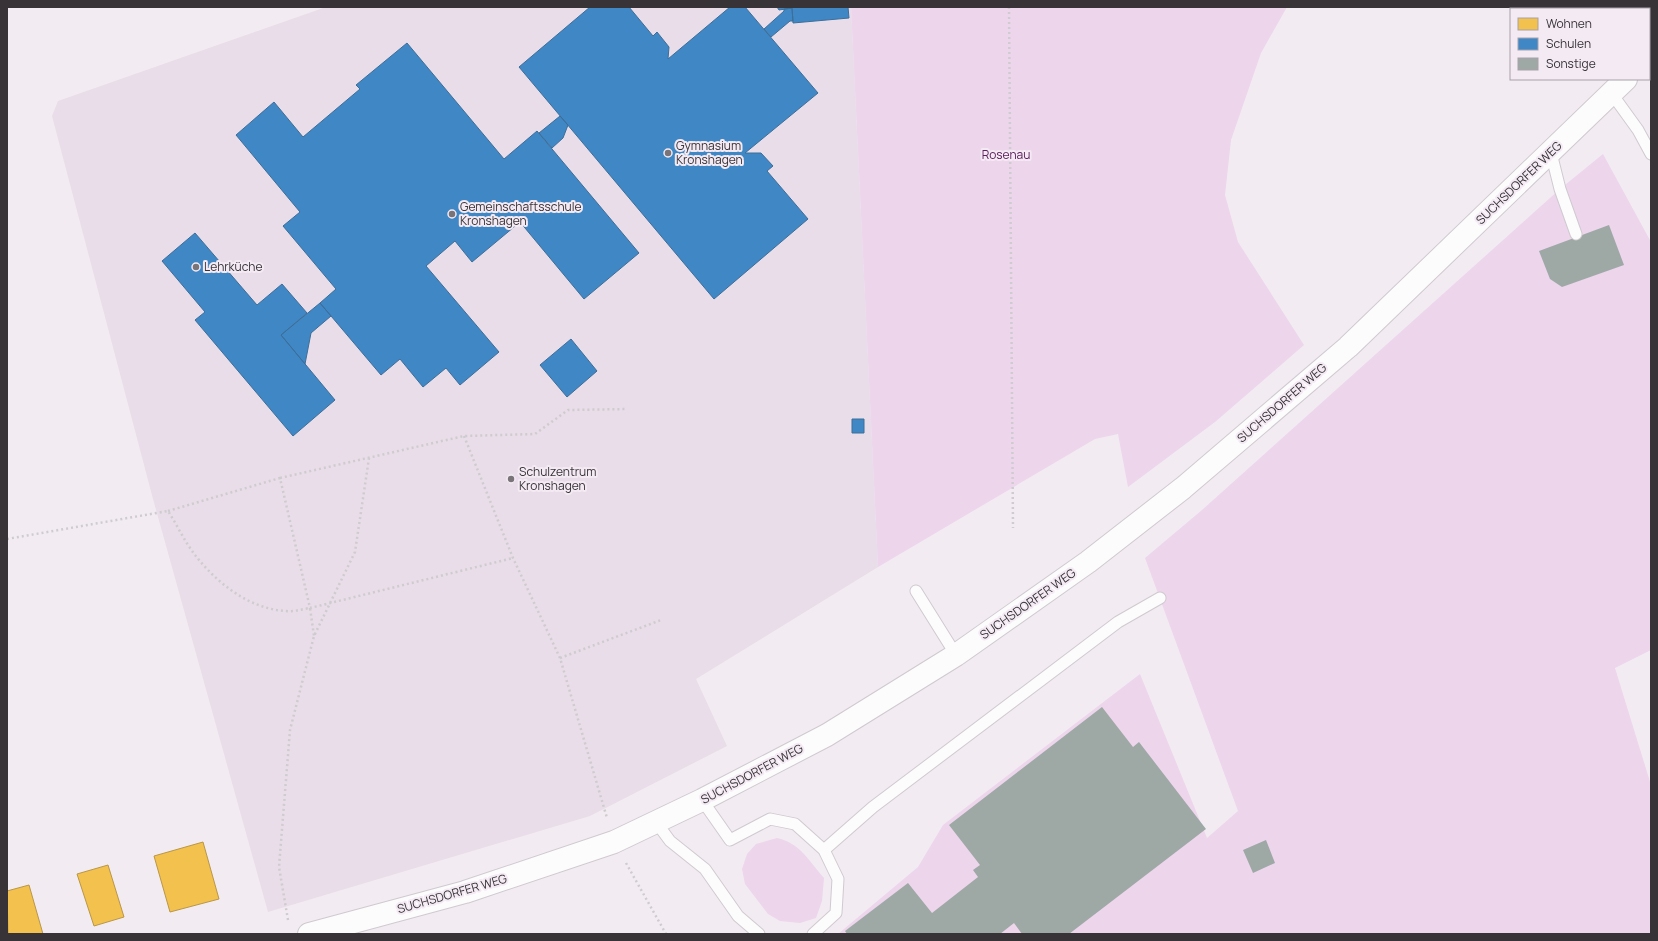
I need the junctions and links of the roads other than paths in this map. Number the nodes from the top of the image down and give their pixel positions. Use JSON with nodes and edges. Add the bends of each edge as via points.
{"nodes":[{"id":1,"x":1619,"y":86,"type":"edge"},
{"id":2,"x":1551,"y":153,"type":"junction"},
{"id":3,"x":1651,"y":154,"type":"edge"},
{"id":4,"x":1576,"y":234,"type":"dead end"},
{"id":5,"x":916,"y":591,"type":"dead end"},
{"id":6,"x":1160,"y":598,"type":"dead end"},
{"id":7,"x":956,"y":655,"type":"junction"},
{"id":8,"x":702,"y":800,"type":"junction"},
{"id":9,"x":656,"y":822,"type":"junction"},
{"id":10,"x":824,"y":850,"type":"junction"},
{"id":11,"x":299,"y":930,"type":"edge"},
{"id":12,"x":760,"y":934,"type":"edge"},
{"id":13,"x":813,"y":934,"type":"edge"}],
"edges":[{"from":1,"to":2,"type":"street","name":"SUCHSDORFER WEG"},
{"from":1,"to":3,"type":"lane"},
{"from":2,"to":4,"type":"lane","via":[[1560,189]]},
{"from":2,"to":7,"type":"street","name":"SUCHSDORFER WEG","via":[[1348,347],[1183,488],[1088,562]]},
{"from":5,"to":7,"type":"lane"},
{"from":6,"to":10,"type":"lane","via":[[1118,622],[873,807]]},
{"from":7,"to":8,"type":"street","name":"SUCHSDORFER WEG","via":[[827,735]]},
{"from":8,"to":9,"type":"street","name":"SUCHSDORFER WEG"},
{"from":8,"to":10,"type":"lane","via":[[730,840],[770,819],[795,824]]},
{"from":9,"to":11,"type":"street","name":"SUCHSDORFER WEG","via":[[614,842],[465,892]]},
{"from":9,"to":12,"type":"lane","via":[[670,841],[705,869],[738,916]]},
{"from":10,"to":13,"type":"lane","via":[[838,879],[836,913]]}]}
